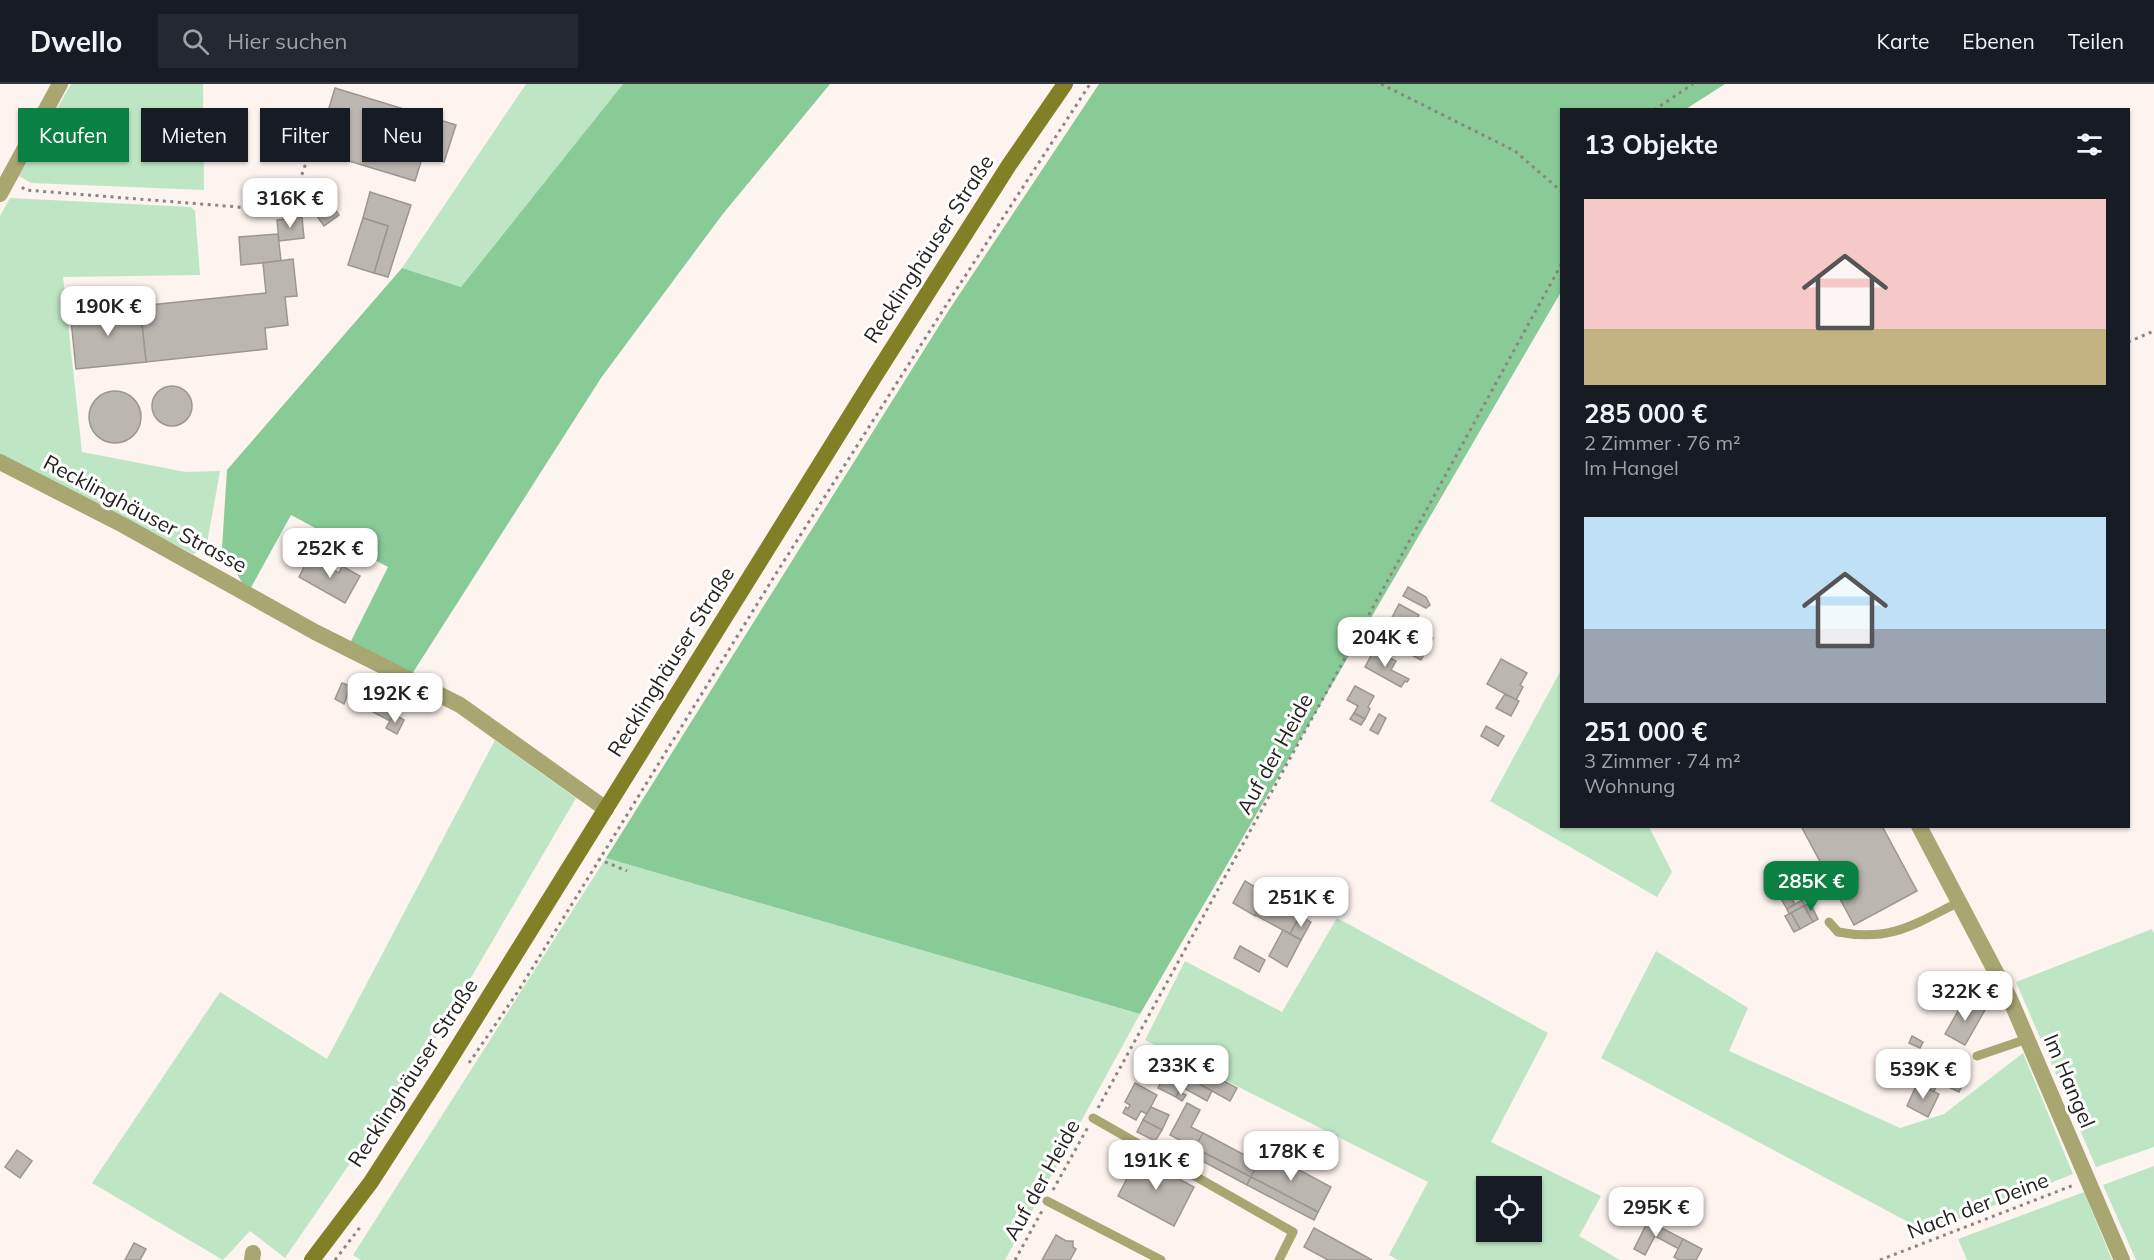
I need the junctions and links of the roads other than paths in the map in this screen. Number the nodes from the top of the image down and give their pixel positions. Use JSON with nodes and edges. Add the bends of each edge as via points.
{"nodes":[{"id":1,"x":60,"y":84,"type":"edge"},
{"id":2,"x":1065,"y":84,"type":"edge"},
{"id":3,"x":0,"y":194,"type":"edge"},
{"id":4,"x":0,"y":462,"type":"edge"},
{"id":5,"x":606,"y":810,"type":"junction"},
{"id":6,"x":1920,"y":828,"type":"edge"},
{"id":7,"x":1959,"y":902,"type":"junction"},
{"id":8,"x":1829,"y":922,"type":"dead end"},
{"id":9,"x":2027,"y":1039,"type":"junction"},
{"id":10,"x":1977,"y":1056,"type":"dead end"},
{"id":11,"x":1093,"y":1118,"type":"road end"},
{"id":12,"x":1047,"y":1201,"type":"road end"},
{"id":13,"x":312,"y":1260,"type":"edge"},
{"id":14,"x":1161,"y":1260,"type":"edge"},
{"id":15,"x":1279,"y":1260,"type":"edge"},
{"id":16,"x":2122,"y":1260,"type":"edge"}],
"edges":[{"from":1,"to":3,"type":"street"},
{"from":2,"to":5,"type":"main road","name":"Recklinghäuser Straße","via":[[867,389]]},
{"from":4,"to":5,"type":"street","name":"Recklinghäuser Strasse","via":[[315,632],[460,705]]},
{"from":5,"to":13,"type":"main road","name":"Recklinghäuser Straße","via":[[370,1182]]},
{"from":6,"to":7,"type":"street","name":"Im Hangel"},
{"from":7,"to":8,"type":"lane","via":[[1909,927],[1882,935],[1838,932]]},
{"from":7,"to":9,"type":"street","name":"Im Hangel"},
{"from":9,"to":10,"type":"lane"},
{"from":9,"to":16,"type":"street","name":"Im Hangel"},
{"from":11,"to":15,"type":"lane","via":[[1293,1232]]},
{"from":12,"to":14,"type":"lane"}]}
